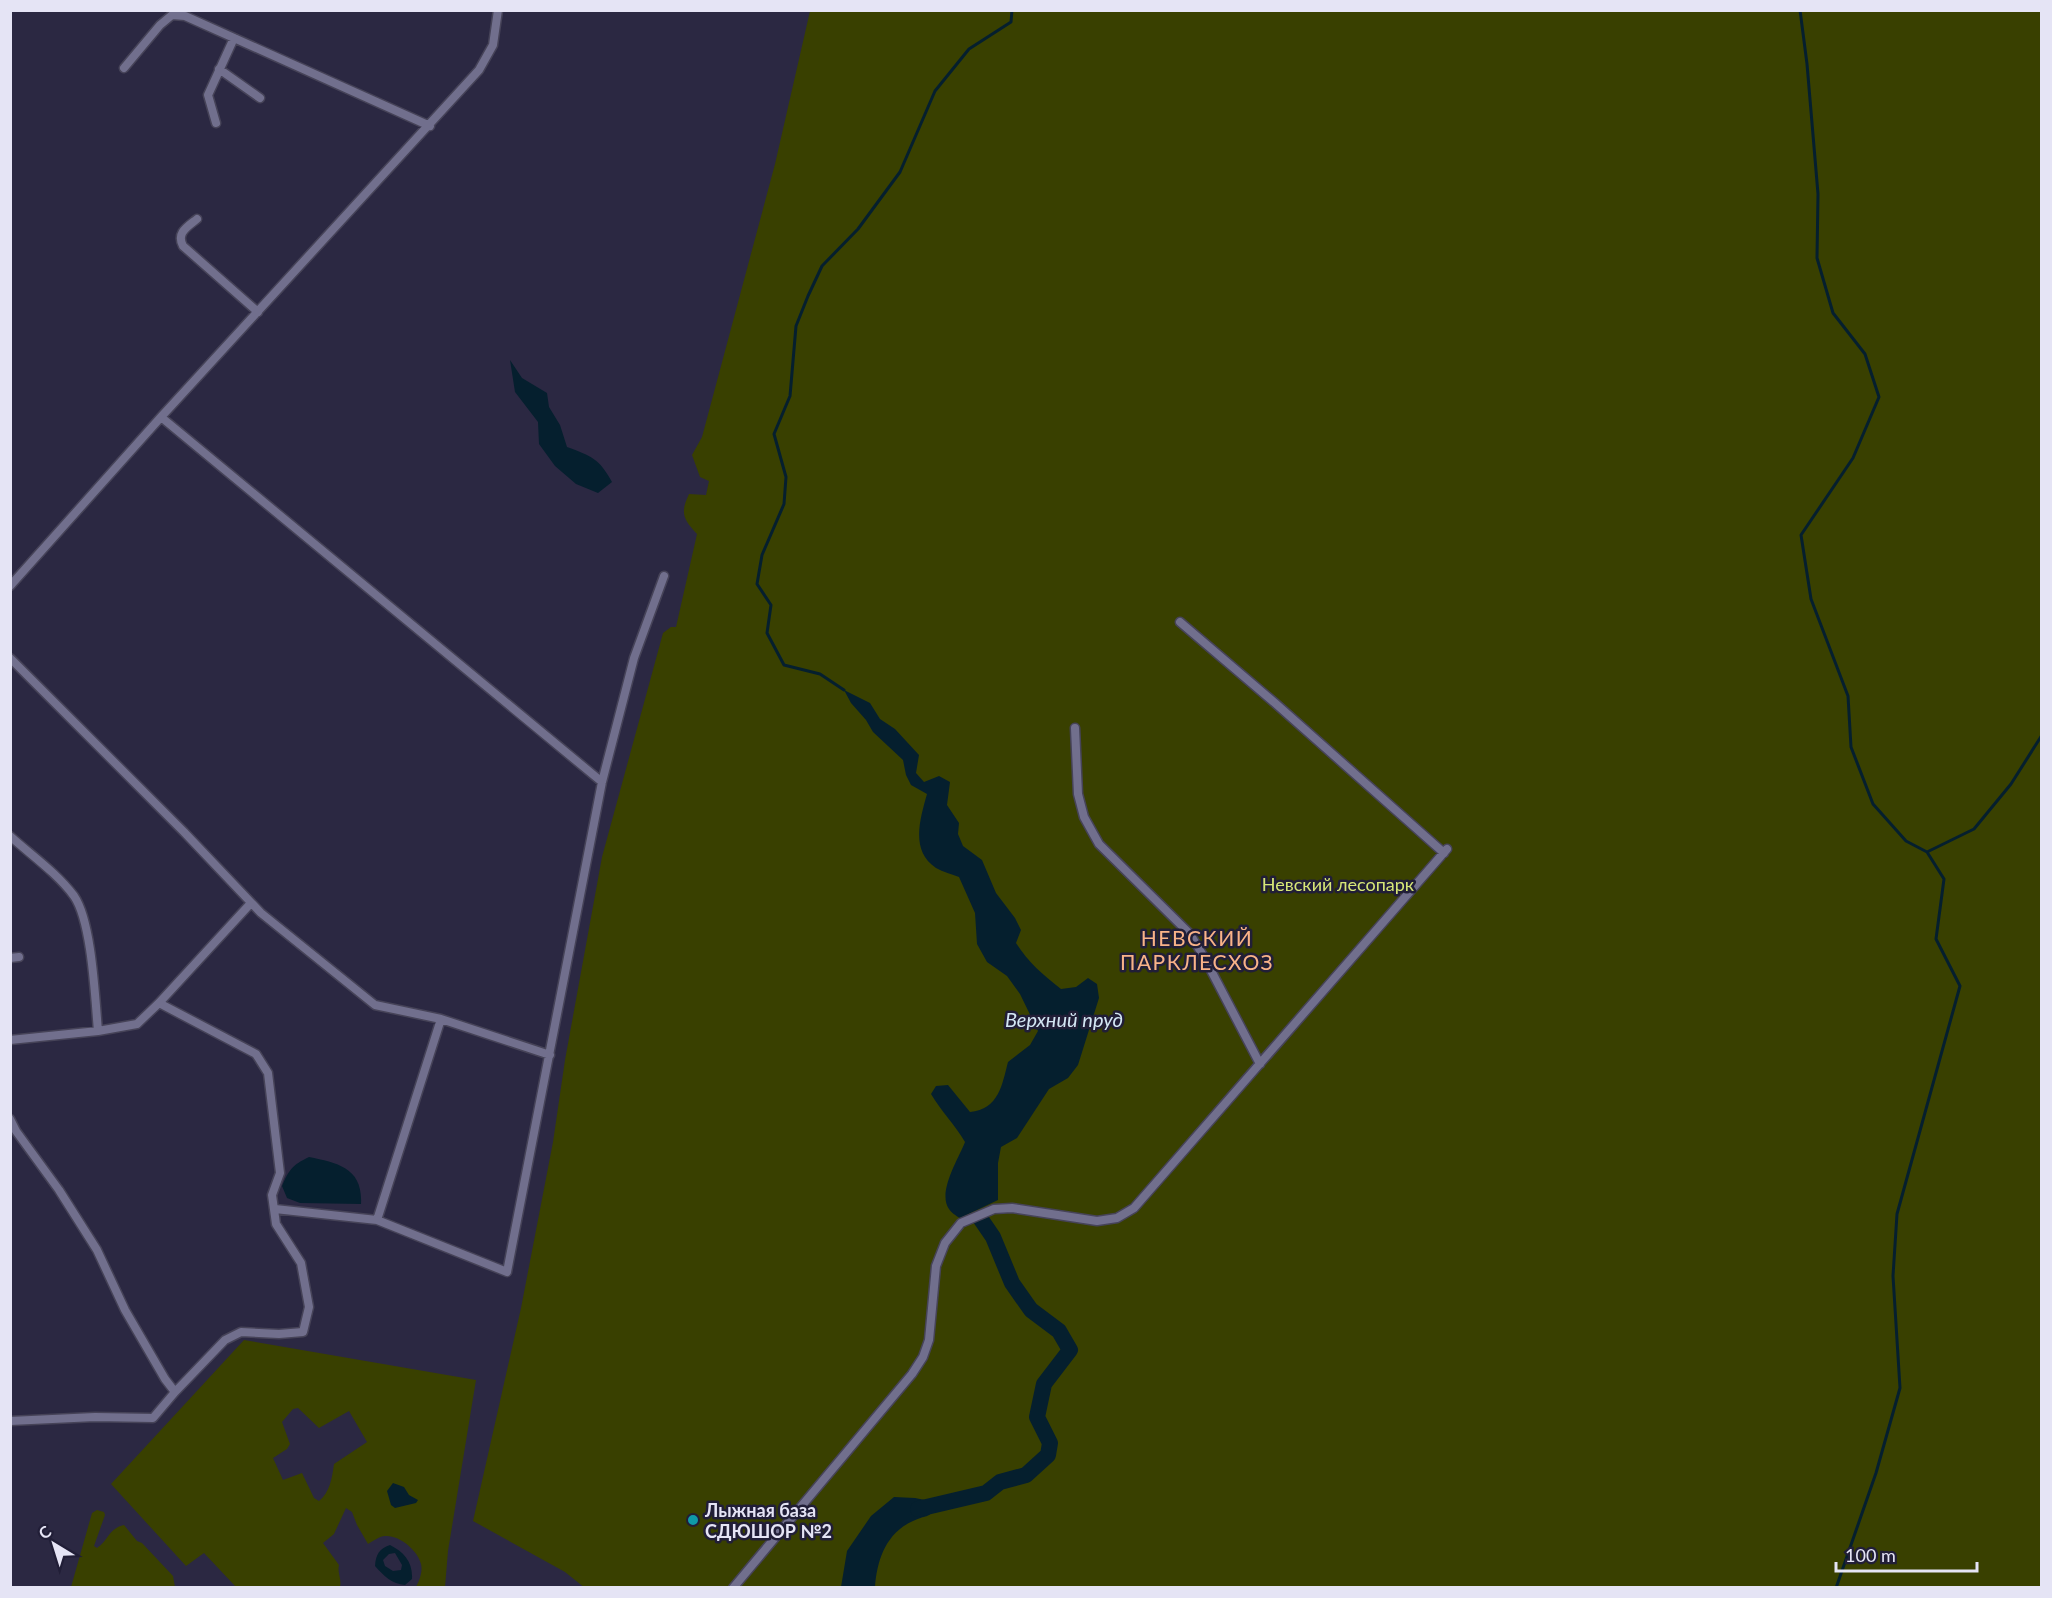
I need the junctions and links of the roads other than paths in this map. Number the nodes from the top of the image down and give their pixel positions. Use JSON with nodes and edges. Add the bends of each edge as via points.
{"nodes":[{"id":1,"x":498,"y":10,"type":"edge"},
{"id":2,"x":234,"y":38,"type":"junction"},
{"id":3,"x":124,"y":68,"type":"dead end"},
{"id":4,"x":219,"y":69,"type":"junction"},
{"id":5,"x":260,"y":98,"type":"dead end"},
{"id":6,"x":216,"y":123,"type":"dead end"},
{"id":7,"x":430,"y":126,"type":"junction"},
{"id":8,"x":197,"y":219,"type":"dead end"},
{"id":9,"x":258,"y":312,"type":"junction"},
{"id":10,"x":161,"y":417,"type":"junction"},
{"id":11,"x":664,"y":576,"type":"dead end"},
{"id":12,"x":10,"y":586,"type":"edge"},
{"id":13,"x":1179,"y":622,"type":"dead end"},
{"id":14,"x":10,"y":658,"type":"edge"},
{"id":15,"x":1075,"y":728,"type":"dead end"},
{"id":16,"x":602,"y":782,"type":"junction"},
{"id":17,"x":10,"y":836,"type":"edge"},
{"id":18,"x":251,"y":903,"type":"junction"},
{"id":19,"x":159,"y":1003,"type":"junction"},
{"id":20,"x":441,"y":1019,"type":"junction"},
{"id":21,"x":98,"y":1031,"type":"junction"},
{"id":22,"x":10,"y":1040,"type":"edge"},
{"id":23,"x":550,"y":1055,"type":"junction"},
{"id":24,"x":1260,"y":1064,"type":"junction"},
{"id":25,"x":10,"y":1119,"type":"edge"},
{"id":26,"x":274,"y":1209,"type":"junction"},
{"id":27,"x":377,"y":1220,"type":"junction"},
{"id":28,"x":175,"y":1392,"type":"junction"},
{"id":29,"x":10,"y":1421,"type":"edge"},
{"id":30,"x":733,"y":1587,"type":"edge"}],
"edges":[{"from":1,"to":7,"type":"street","via":[[493,45],[479,70]]},
{"from":2,"to":3,"type":"street","via":[[185,16],[172,15]]},
{"from":2,"to":4,"type":"street"},
{"from":2,"to":7,"type":"street"},
{"from":4,"to":5,"type":"street"},
{"from":4,"to":6,"type":"street","via":[[208,95]]},
{"from":7,"to":9,"type":"street"},
{"from":8,"to":9,"type":"street","via":[[181,233],[183,246]]},
{"from":9,"to":10,"type":"street"},
{"from":10,"to":12,"type":"street"},
{"from":10,"to":16,"type":"street"},
{"from":11,"to":16,"type":"street","via":[[634,658]]},
{"from":13,"to":24,"type":"street","via":[[1446,851]]},
{"from":14,"to":18,"type":"street"},
{"from":15,"to":24,"type":"street","via":[[1078,794],[1084,817],[1099,844],[1190,934]]},
{"from":16,"to":23,"type":"street"},
{"from":17,"to":21,"type":"street","via":[[75,898],[93,970]]},
{"from":18,"to":19,"type":"street"},
{"from":18,"to":20,"type":"street","via":[[375,1005]]},
{"from":19,"to":21,"type":"street","via":[[137,1024]]},
{"from":19,"to":26,"type":"street","via":[[256,1054],[268,1073],[280,1173],[272,1195]]},
{"from":20,"to":23,"type":"street"},
{"from":20,"to":27,"type":"street"},
{"from":21,"to":22,"type":"street"},
{"from":23,"to":27,"type":"street","via":[[507,1272]]},
{"from":24,"to":30,"type":"street","via":[[1134,1208],[1117,1218],[1098,1221],[1012,1208],[994,1209],[961,1223],[945,1243],[936,1266],[929,1340],[923,1357]]},
{"from":25,"to":28,"type":"street","via":[[97,1250],[125,1310]]},
{"from":26,"to":27,"type":"street"},
{"from":26,"to":28,"type":"street","via":[[276,1224],[301,1263],[309,1307],[303,1332],[241,1332],[225,1340]]},
{"from":28,"to":29,"type":"street","via":[[153,1418]]}]}
